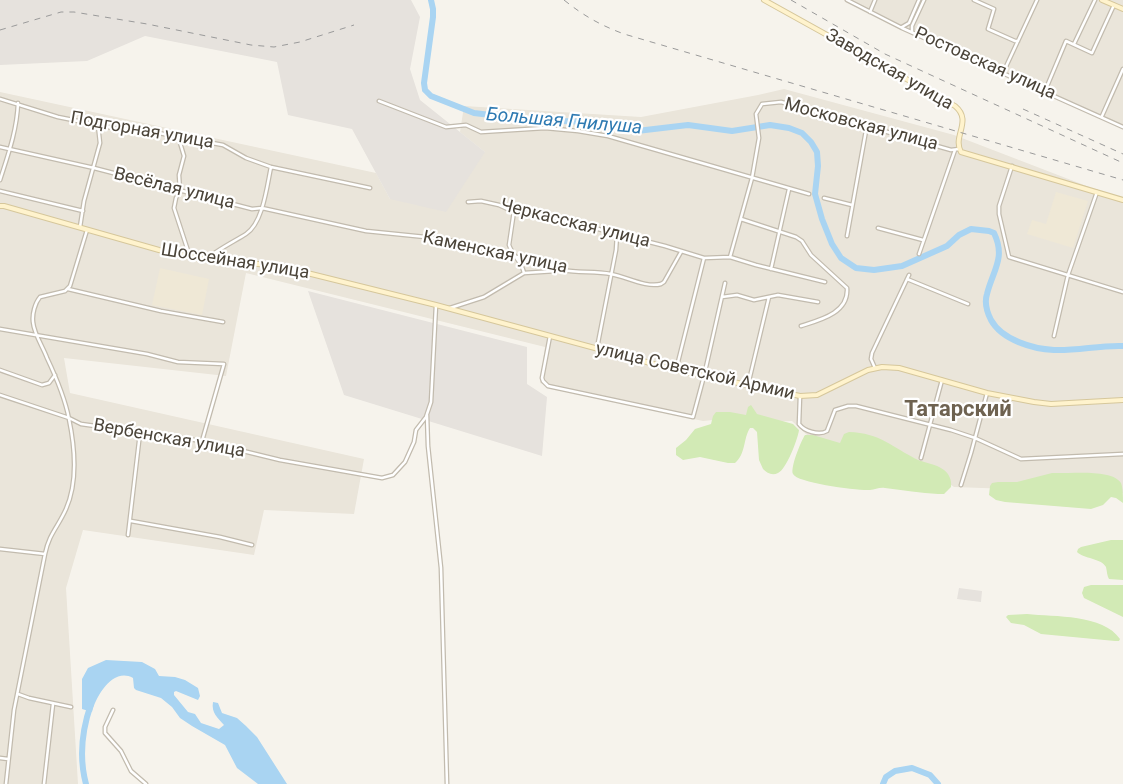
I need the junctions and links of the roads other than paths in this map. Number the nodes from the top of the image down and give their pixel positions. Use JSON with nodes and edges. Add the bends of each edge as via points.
{"nodes":[{"id":1,"x":764,"y":0,"type":"edge"},
{"id":2,"x":847,"y":0,"type":"edge"},
{"id":3,"x":875,"y":0,"type":"edge"},
{"id":4,"x":919,"y":0,"type":"edge"},
{"id":5,"x":924,"y":0,"type":"edge"},
{"id":6,"x":974,"y":0,"type":"edge"},
{"id":7,"x":1037,"y":0,"type":"edge"},
{"id":8,"x":1094,"y":0,"type":"edge"},
{"id":9,"x":1102,"y":0,"type":"edge"},
{"id":10,"x":1114,"y":5,"type":"junction"},
{"id":11,"x":1123,"y":9,"type":"edge"},
{"id":12,"x":870,"y":12,"type":"junction"},
{"id":13,"x":902,"y":28,"type":"junction"},
{"id":14,"x":912,"y":32,"type":"junction"},
{"id":15,"x":1018,"y":41,"type":"junction"},
{"id":16,"x":1074,"y":44,"type":"junction"},
{"id":17,"x":1123,"y":69,"type":"edge"},
{"id":18,"x":1003,"y":73,"type":"junction"},
{"id":19,"x":1045,"y":91,"type":"junction"},
{"id":20,"x":0,"y":99,"type":"edge"},
{"id":21,"x":379,"y":101,"type":"dead end"},
{"id":22,"x":18,"y":103,"type":"junction"},
{"id":23,"x":1102,"y":116,"type":"junction"},
{"id":24,"x":98,"y":125,"type":"junction"},
{"id":25,"x":867,"y":125,"type":"junction"},
{"id":26,"x":1123,"y":127,"type":"edge"},
{"id":27,"x":178,"y":136,"type":"junction"},
{"id":28,"x":0,"y":147,"type":"edge"},
{"id":29,"x":10,"y":149,"type":"junction"},
{"id":30,"x":957,"y":150,"type":"junction"},
{"id":31,"x":271,"y":166,"type":"junction"},
{"id":32,"x":1012,"y":166,"type":"junction"},
{"id":33,"x":94,"y":168,"type":"junction"},
{"id":34,"x":752,"y":178,"type":"junction"},
{"id":35,"x":0,"y":180,"type":"edge"},
{"id":36,"x":370,"y":188,"type":"dead end"},
{"id":37,"x":789,"y":189,"type":"junction"},
{"id":38,"x":0,"y":191,"type":"edge"},
{"id":39,"x":180,"y":191,"type":"junction"},
{"id":40,"x":1097,"y":192,"type":"junction"},
{"id":41,"x":809,"y":194,"type":"dead end"},
{"id":42,"x":824,"y":198,"type":"dead end"},
{"id":43,"x":1123,"y":200,"type":"edge"},
{"id":44,"x":468,"y":202,"type":"dead end"},
{"id":45,"x":852,"y":205,"type":"junction"},
{"id":46,"x":0,"y":206,"type":"edge"},
{"id":47,"x":262,"y":208,"type":"junction"},
{"id":48,"x":83,"y":211,"type":"junction"},
{"id":49,"x":514,"y":211,"type":"junction"},
{"id":50,"x":740,"y":219,"type":"junction"},
{"id":51,"x":80,"y":227,"type":"junction"},
{"id":52,"x":349,"y":228,"type":"joint"},
{"id":53,"x":878,"y":228,"type":"dead end"},
{"id":54,"x":87,"y":230,"type":"junction"},
{"id":55,"x":779,"y":232,"type":"junction"},
{"id":56,"x":617,"y":234,"type":"junction"},
{"id":57,"x":847,"y":236,"type":"dead end"},
{"id":58,"x":924,"y":240,"type":"junction"},
{"id":59,"x":681,"y":252,"type":"junction"},
{"id":60,"x":919,"y":254,"type":"dead end"},
{"id":61,"x":730,"y":256,"type":"junction"},
{"id":62,"x":190,"y":257,"type":"junction"},
{"id":63,"x":515,"y":257,"type":"junction"},
{"id":64,"x":704,"y":258,"type":"junction"},
{"id":65,"x":207,"y":260,"type":"junction"},
{"id":66,"x":771,"y":269,"type":"junction"},
{"id":67,"x":560,"y":270,"type":"junction"},
{"id":68,"x":524,"y":273,"type":"junction"},
{"id":69,"x":611,"y":274,"type":"junction"},
{"id":70,"x":909,"y":275,"type":"dead end"},
{"id":71,"x":1068,"y":275,"type":"junction"},
{"id":72,"x":907,"y":279,"type":"junction"},
{"id":73,"x":825,"y":282,"type":"dead end"},
{"id":74,"x":725,"y":283,"type":"dead end"},
{"id":75,"x":68,"y":289,"type":"junction"},
{"id":76,"x":1123,"y":292,"type":"edge"},
{"id":77,"x":770,"y":296,"type":"junction"},
{"id":78,"x":722,"y":298,"type":"junction"},
{"id":79,"x":818,"y":302,"type":"dead end"},
{"id":80,"x":968,"y":304,"type":"dead end"},
{"id":81,"x":436,"y":305,"type":"junction"},
{"id":82,"x":449,"y":308,"type":"junction"},
{"id":83,"x":471,"y":314,"type":"joint"},
{"id":84,"x":223,"y":322,"type":"dead end"},
{"id":85,"x":801,"y":326,"type":"dead end"},
{"id":86,"x":0,"y":329,"type":"edge"},
{"id":87,"x":38,"y":336,"type":"junction"},
{"id":88,"x":550,"y":336,"type":"junction"},
{"id":89,"x":1054,"y":336,"type":"dead end"},
{"id":90,"x":597,"y":350,"type":"junction"},
{"id":91,"x":875,"y":368,"type":"junction"},
{"id":92,"x":0,"y":370,"type":"edge"},
{"id":93,"x":676,"y":370,"type":"junction"},
{"id":94,"x":55,"y":375,"type":"junction"},
{"id":95,"x":704,"y":376,"type":"junction"},
{"id":96,"x":942,"y":380,"type":"junction"},
{"id":97,"x":748,"y":385,"type":"junction"},
{"id":98,"x":987,"y":393,"type":"junction"},
{"id":99,"x":0,"y":395,"type":"edge"},
{"id":100,"x":800,"y":396,"type":"junction"},
{"id":101,"x":1123,"y":400,"type":"edge"},
{"id":102,"x":427,"y":414,"type":"junction"},
{"id":103,"x":69,"y":418,"type":"junction"},
{"id":104,"x":929,"y":425,"type":"junction"},
{"id":105,"x":140,"y":433,"type":"junction"},
{"id":106,"x":975,"y":438,"type":"junction"},
{"id":107,"x":202,"y":441,"type":"junction"},
{"id":108,"x":1123,"y":454,"type":"edge"},
{"id":109,"x":920,"y":458,"type":"dead end"},
{"id":110,"x":961,"y":485,"type":"dead end"},
{"id":111,"x":131,"y":521,"type":"junction"},
{"id":112,"x":128,"y":535,"type":"dead end"},
{"id":113,"x":252,"y":545,"type":"dead end"},
{"id":114,"x":0,"y":549,"type":"edge"},
{"id":115,"x":45,"y":554,"type":"junction"},
{"id":116,"x":18,"y":694,"type":"junction"},
{"id":117,"x":53,"y":704,"type":"junction"},
{"id":118,"x":71,"y":707,"type":"dead end"},
{"id":119,"x":113,"y":710,"type":"dead end"},
{"id":120,"x":0,"y":758,"type":"edge"},
{"id":121,"x":9,"y":759,"type":"junction"},
{"id":122,"x":6,"y":784,"type":"edge"},
{"id":123,"x":44,"y":784,"type":"edge"},
{"id":124,"x":146,"y":784,"type":"edge"},
{"id":125,"x":447,"y":784,"type":"edge"}],
"edges":[{"from":1,"to":30,"type":"main road","name":"Заводская улица","via":[[955,106],[963,121]]},
{"from":2,"to":12,"type":"street","name":"Ростовская улица"},
{"from":3,"to":12,"type":"street"},
{"from":4,"to":13,"type":"street","via":[[909,23]]},
{"from":5,"to":14,"type":"street"},
{"from":6,"to":15,"type":"street","via":[[994,9],[988,29]]},
{"from":7,"to":15,"type":"street"},
{"from":8,"to":16,"type":"street"},
{"from":9,"to":10,"type":"main road"},
{"from":10,"to":11,"type":"main road"},
{"from":10,"to":16,"type":"street","via":[[1092,53]]},
{"from":12,"to":13,"type":"street","name":"Ростовская улица"},
{"from":13,"to":14,"type":"street","name":"Ростовская улица"},
{"from":14,"to":18,"type":"street","name":"Ростовская улица"},
{"from":15,"to":18,"type":"street"},
{"from":16,"to":19,"type":"street","via":[[1066,41]]},
{"from":17,"to":23,"type":"street"},
{"from":18,"to":19,"type":"street","name":"Ростовская улица"},
{"from":19,"to":23,"type":"street","name":"Ростовская улица"},
{"from":20,"to":22,"type":"street","name":"Подгорная улица"},
{"from":21,"to":34,"type":"street","via":[[446,126],[466,124],[481,132],[545,128],[608,136]]},
{"from":22,"to":24,"type":"street","name":"Подгорная улица"},
{"from":22,"to":29,"type":"street"},
{"from":23,"to":26,"type":"street","name":"Ростовская улица"},
{"from":24,"to":27,"type":"street","name":"Подгорная улица"},
{"from":24,"to":33,"type":"street","via":[[100,143]]},
{"from":25,"to":30,"type":"street","name":"Московская улица"},
{"from":25,"to":34,"type":"street","name":"Московская улица","via":[[781,102],[762,104],[756,114],[759,138]]},
{"from":25,"to":45,"type":"street"},
{"from":27,"to":31,"type":"street","name":"Подгорная улица","via":[[223,145],[246,158]]},
{"from":27,"to":39,"type":"street","via":[[184,156],[179,175]]},
{"from":28,"to":29,"type":"street","name":"Весёлая улица"},
{"from":29,"to":33,"type":"street","name":"Весёлая улица"},
{"from":29,"to":35,"type":"street"},
{"from":30,"to":32,"type":"main road"},
{"from":30,"to":58,"type":"street"},
{"from":31,"to":36,"type":"street","name":"Подгорная улица"},
{"from":31,"to":47,"type":"street"},
{"from":32,"to":40,"type":"main road"},
{"from":32,"to":71,"type":"street","via":[[999,206],[1009,257]]},
{"from":33,"to":39,"type":"street","name":"Весёлая улица"},
{"from":33,"to":48,"type":"street"},
{"from":34,"to":37,"type":"street"},
{"from":34,"to":50,"type":"street"},
{"from":37,"to":41,"type":"street"},
{"from":37,"to":55,"type":"street"},
{"from":38,"to":48,"type":"street"},
{"from":39,"to":47,"type":"street","name":"Весёлая улица","via":[[252,209]]},
{"from":39,"to":62,"type":"street","via":[[174,208]]},
{"from":40,"to":43,"type":"main road"},
{"from":40,"to":71,"type":"street"},
{"from":42,"to":45,"type":"street"},
{"from":44,"to":49,"type":"street","name":"Черкасская улица","via":[[481,201]]},
{"from":45,"to":57,"type":"street"},
{"from":46,"to":51,"type":"main road","name":"Шоссейная улица"},
{"from":47,"to":52,"type":"street","name":"Весёлая улица"},
{"from":47,"to":65,"type":"street","via":[[248,233]]},
{"from":48,"to":51,"type":"street"},
{"from":49,"to":56,"type":"street","name":"Черкасская улица","via":[[539,214]]},
{"from":49,"to":63,"type":"street","via":[[509,245]]},
{"from":50,"to":55,"type":"street"},
{"from":50,"to":61,"type":"street"},
{"from":51,"to":54,"type":"main road","name":"Шоссейная улица"},
{"from":52,"to":63,"type":"street","name":"Каменская улица","via":[[445,239]]},
{"from":53,"to":58,"type":"street"},
{"from":54,"to":62,"type":"main road","name":"Шоссейная улица"},
{"from":54,"to":75,"type":"street"},
{"from":55,"to":66,"type":"street"},
{"from":55,"to":85,"type":"street","via":[[802,241],[811,255],[847,288],[847,296],[839,310]]},
{"from":56,"to":59,"type":"street","name":"Черкасская улица"},
{"from":56,"to":69,"type":"street"},
{"from":58,"to":60,"type":"street"},
{"from":59,"to":64,"type":"street","name":"Черкасская улица"},
{"from":59,"to":69,"type":"street","name":"Каменская улица","via":[[661,284]]},
{"from":61,"to":64,"type":"street","name":"Черкасская улица"},
{"from":61,"to":66,"type":"street"},
{"from":62,"to":65,"type":"main road","name":"Шоссейная улица"},
{"from":63,"to":67,"type":"street","name":"Каменская улица"},
{"from":63,"to":68,"type":"street"},
{"from":64,"to":93,"type":"street"},
{"from":65,"to":81,"type":"main road","name":"Шоссейная улица","via":[[279,266]]},
{"from":66,"to":73,"type":"street"},
{"from":67,"to":68,"type":"street"},
{"from":67,"to":69,"type":"street","name":"Каменская улица"},
{"from":68,"to":82,"type":"street","via":[[484,297]]},
{"from":69,"to":90,"type":"street"},
{"from":70,"to":72,"type":"street"},
{"from":71,"to":76,"type":"street"},
{"from":71,"to":89,"type":"street"},
{"from":72,"to":80,"type":"street"},
{"from":72,"to":91,"type":"street","via":[[872,352]]},
{"from":74,"to":78,"type":"street"},
{"from":75,"to":84,"type":"street"},
{"from":75,"to":87,"type":"street","via":[[38,300],[33,320]]},
{"from":77,"to":78,"type":"street","via":[[754,300],[737,295]]},
{"from":77,"to":79,"type":"street","via":[[785,295]]},
{"from":77,"to":97,"type":"street"},
{"from":78,"to":95,"type":"street"},
{"from":81,"to":82,"type":"main road","name":"Шоссейная улица"},
{"from":81,"to":102,"type":"street","via":[[431,402]]},
{"from":82,"to":83,"type":"main road","name":"Шоссейная улица"},
{"from":83,"to":88,"type":"main road","name":"улица Советской Армии"},
{"from":86,"to":87,"type":"street"},
{"from":87,"to":94,"type":"street"},
{"from":87,"to":107,"type":"street","via":[[178,362],[224,364]]},
{"from":88,"to":90,"type":"main road","name":"улица Советской Армии"},
{"from":88,"to":95,"type":"street","via":[[542,378],[548,386],[693,417]]},
{"from":90,"to":93,"type":"main road","name":"улица Советской Армии"},
{"from":91,"to":96,"type":"main road","name":"улица Советской Армии","via":[[899,368]]},
{"from":91,"to":100,"type":"main road","name":"улица Советской Армии","via":[[817,395]]},
{"from":92,"to":94,"type":"street","via":[[42,385],[49,383]]},
{"from":93,"to":95,"type":"main road","name":"улица Советской Армии"},
{"from":94,"to":103,"type":"street"},
{"from":95,"to":97,"type":"main road","name":"улица Советской Армии"},
{"from":96,"to":98,"type":"main road","name":"улица Советской Армии"},
{"from":96,"to":104,"type":"street"},
{"from":97,"to":100,"type":"main road","name":"улица Советской Армии"},
{"from":98,"to":101,"type":"main road","name":"улица Советской Армии","via":[[1051,404]]},
{"from":98,"to":106,"type":"street"},
{"from":99,"to":103,"type":"street","name":"Вербенская улица"},
{"from":100,"to":104,"type":"street","via":[[799,424],[818,434],[827,431],[835,410],[848,406]]},
{"from":102,"to":107,"type":"street","name":"Вербенская улица","via":[[416,430],[407,458],[388,477],[371,477],[280,460]]},
{"from":102,"to":125,"type":"street","via":[[441,568]]},
{"from":103,"to":105,"type":"street","name":"Вербенская улица","via":[[81,424]]},
{"from":103,"to":115,"type":"street","via":[[73,487],[65,511],[48,539]]},
{"from":104,"to":106,"type":"street"},
{"from":104,"to":109,"type":"street"},
{"from":105,"to":107,"type":"street","name":"Вербенская улица"},
{"from":105,"to":111,"type":"street"},
{"from":106,"to":108,"type":"street","via":[[1021,459]]},
{"from":106,"to":110,"type":"street"},
{"from":111,"to":112,"type":"street"},
{"from":111,"to":113,"type":"street"},
{"from":114,"to":115,"type":"street"},
{"from":115,"to":116,"type":"street"},
{"from":116,"to":117,"type":"street"},
{"from":116,"to":121,"type":"street"},
{"from":117,"to":118,"type":"street"},
{"from":117,"to":123,"type":"street"},
{"from":119,"to":124,"type":"street","via":[[105,733],[121,751],[131,771]]},
{"from":120,"to":121,"type":"street"},
{"from":121,"to":122,"type":"street"}]}
